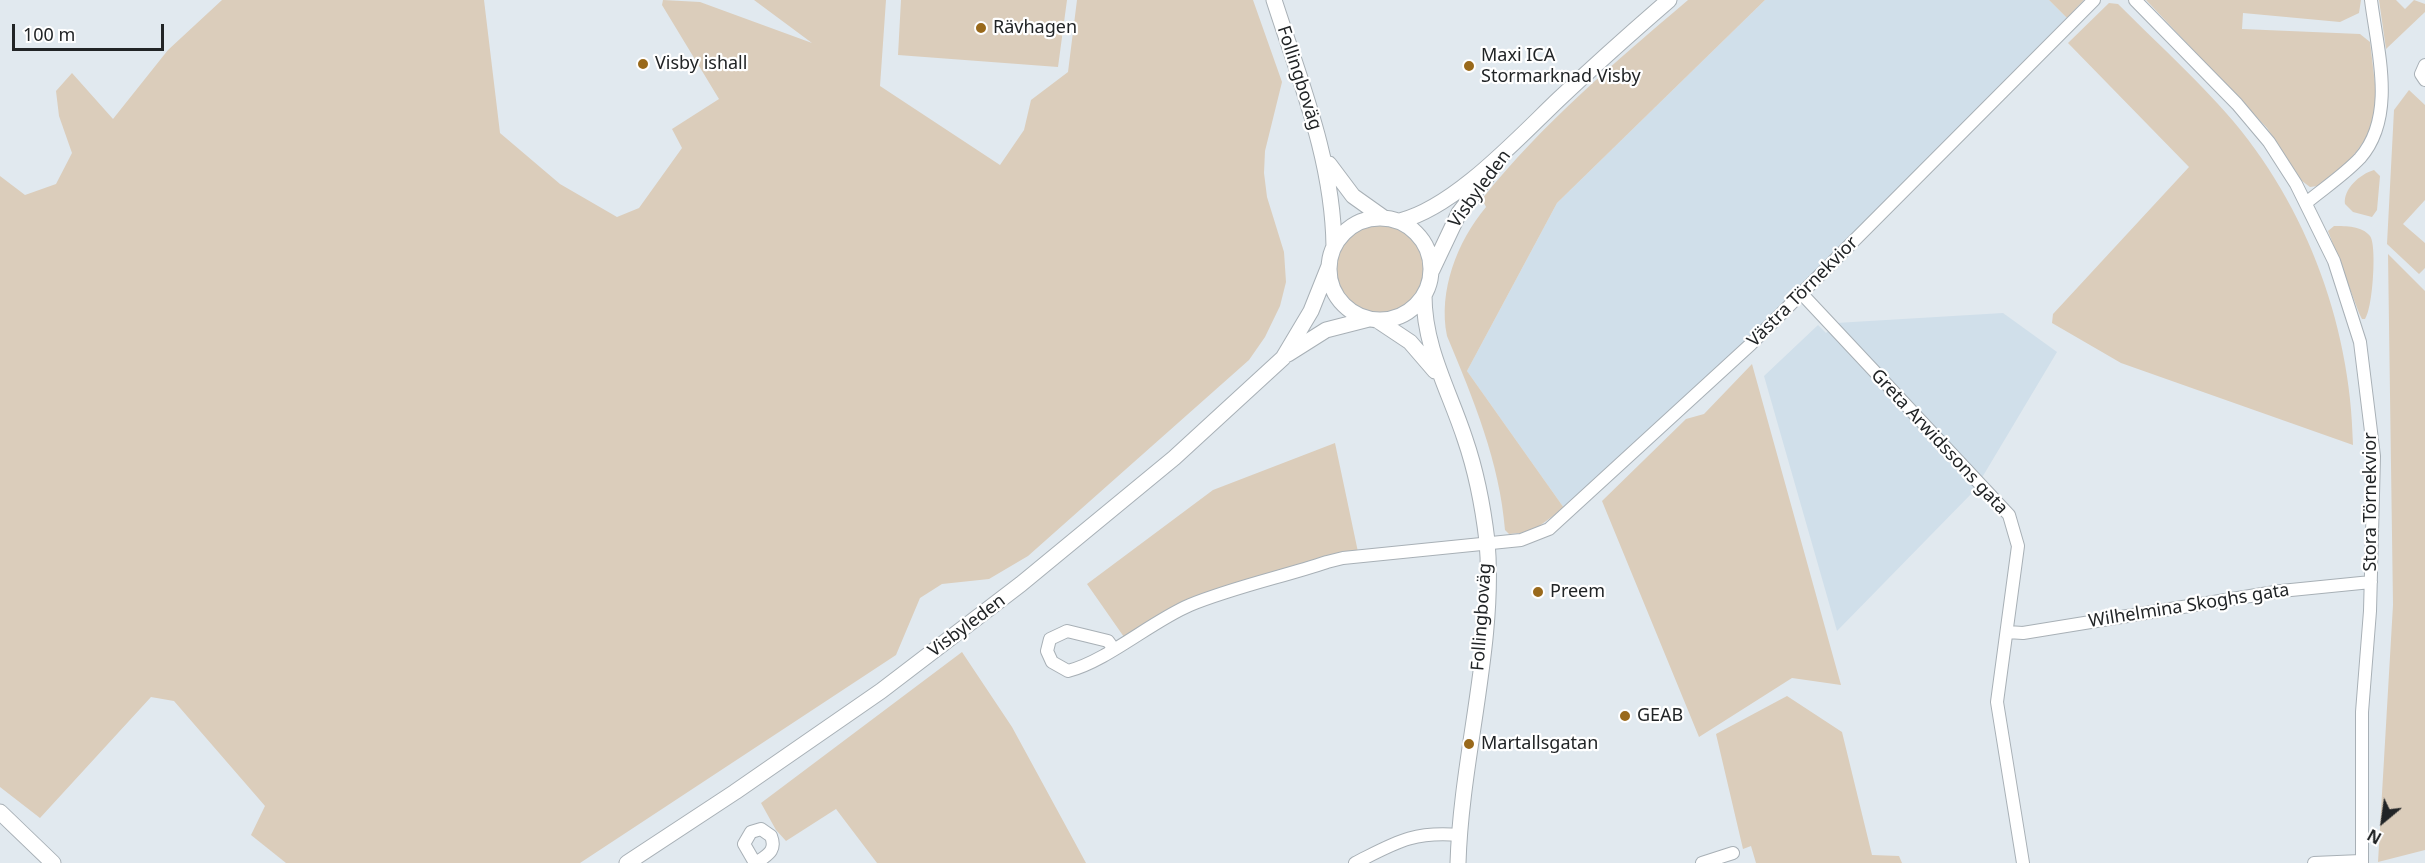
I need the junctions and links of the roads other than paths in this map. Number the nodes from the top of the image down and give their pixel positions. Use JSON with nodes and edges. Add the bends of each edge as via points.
{"nodes":[{"id":1,"x":1274,"y":0,"type":"edge"},
{"id":2,"x":1669,"y":0,"type":"edge"},
{"id":3,"x":2094,"y":0,"type":"edge"},
{"id":4,"x":2135,"y":0,"type":"edge"},
{"id":5,"x":2371,"y":0,"type":"edge"},
{"id":6,"x":2425,"y":65,"type":"edge"},
{"id":7,"x":2425,"y":81,"type":"edge"},
{"id":8,"x":1514,"y":142,"type":"junction"},
{"id":9,"x":1324,"y":156,"type":"junction"},
{"id":10,"x":2306,"y":203,"type":"junction"},
{"id":11,"x":1384,"y":218,"type":"junction"},
{"id":12,"x":1400,"y":221,"type":"junction"},
{"id":13,"x":1334,"y":247,"type":"junction"},
{"id":14,"x":1329,"y":266,"type":"junction"},
{"id":15,"x":1432,"y":270,"type":"junction"},
{"id":16,"x":1802,"y":294,"type":"junction"},
{"id":17,"x":1424,"y":295,"type":"junction"},
{"id":18,"x":1373,"y":320,"type":"junction"},
{"id":19,"x":1283,"y":357,"type":"junction"},
{"id":20,"x":1440,"y":378,"type":"junction"},
{"id":21,"x":1487,"y":544,"type":"junction"},
{"id":22,"x":2371,"y":582,"type":"junction"},
{"id":23,"x":2007,"y":632,"type":"junction"},
{"id":24,"x":1113,"y":648,"type":"junction"},
{"id":25,"x":0,"y":812,"type":"edge"},
{"id":26,"x":1459,"y":835,"type":"junction"},
{"id":27,"x":1732,"y":853,"type":"dead end"},
{"id":28,"x":2361,"y":862,"type":"edge"},
{"id":29,"x":53,"y":863,"type":"edge"},
{"id":30,"x":627,"y":863,"type":"edge"},
{"id":31,"x":1354,"y":863,"type":"edge"},
{"id":32,"x":1458,"y":863,"type":"edge"},
{"id":33,"x":1702,"y":863,"type":"edge"},
{"id":34,"x":2023,"y":863,"type":"edge"},
{"id":35,"x":2314,"y":863,"type":"edge"}],
"edges":[{"from":1,"to":9,"type":"main road","name":"Follingboväg"},
{"from":2,"to":8,"type":"main road","name":"Visbyleden"},
{"from":3,"to":16,"type":"street","name":"Västra Törnekvior"},
{"from":4,"to":10,"type":"street","name":"Stora Törnekvior","via":[[2237,104],[2262,134]]},
{"from":5,"to":10,"type":"street","via":[[2381,87],[2374,135],[2346,172]]},
{"from":6,"to":7,"type":"street","via":[[2421,74]]},
{"from":8,"to":12,"type":"main road","name":"Visbyleden","via":[[1430,210]]},
{"from":8,"to":15,"type":"main road","name":"Visbyleden","via":[[1459,213]]},
{"from":9,"to":11,"type":"main road","name":"Follingboväg","via":[[1348,191]]},
{"from":9,"to":13,"type":"main road","name":"Follingboväg"},
{"from":10,"to":22,"type":"street","name":"Stora Törnekvior","via":[[2334,261],[2360,342],[2374,456]]},
{"from":11,"to":12,"type":"main road"},
{"from":11,"to":13,"type":"main road","via":[[1351,226]]},
{"from":12,"to":15,"type":"main road","via":[[1423,241]]},
{"from":13,"to":14,"type":"main road"},
{"from":14,"to":18,"type":"main road","via":[[1332,287],[1339,300],[1349,310]]},
{"from":14,"to":19,"type":"main road","name":"Visbyleden","via":[[1311,311]]},
{"from":15,"to":17,"type":"main road"},
{"from":16,"to":21,"type":"street","name":"Västra Törnekvior","via":[[1556,524],[1528,539]]},
{"from":16,"to":23,"type":"street","name":"Greta Arwidssons gata","via":[[2009,515],[2019,546]]},
{"from":17,"to":18,"type":"main road","via":[[1401,316]]},
{"from":17,"to":20,"type":"main road","name":"Follingboväg","via":[[1427,334]]},
{"from":18,"to":19,"type":"main road","name":"Visbyleden","via":[[1326,330]]},
{"from":18,"to":20,"type":"main road","name":"Follingboväg","via":[[1410,342]]},
{"from":19,"to":30,"type":"main road","name":"Visbyleden","via":[[1174,458],[1021,584],[881,691]]},
{"from":20,"to":21,"type":"main road","name":"Follingboväg","via":[[1466,440]]},
{"from":21,"to":24,"type":"street","via":[[1327,562],[1189,606]]},
{"from":21,"to":26,"type":"main road","name":"Follingboväg","via":[[1485,622]]},
{"from":22,"to":23,"type":"street","name":"Wilhelmina Skoghs gata","via":[[2281,591],[2023,633]]},
{"from":22,"to":28,"type":"street","name":"Stora Törnekvior","via":[[2362,712]]},
{"from":23,"to":34,"type":"street","name":"Greta Arwidssons gata","via":[[1997,702]]},
{"from":24,"to":24,"type":"street","via":[[1108,641],[1067,631],[1050,639],[1047,651],[1052,662],[1068,671]]},
{"from":25,"to":29,"type":"main road"},
{"from":26,"to":31,"type":"street","via":[[1421,834],[1404,838]]},
{"from":26,"to":32,"type":"main road","name":"Follingboväg"},
{"from":27,"to":33,"type":"street"},
{"from":28,"to":35,"type":"street"}]}
